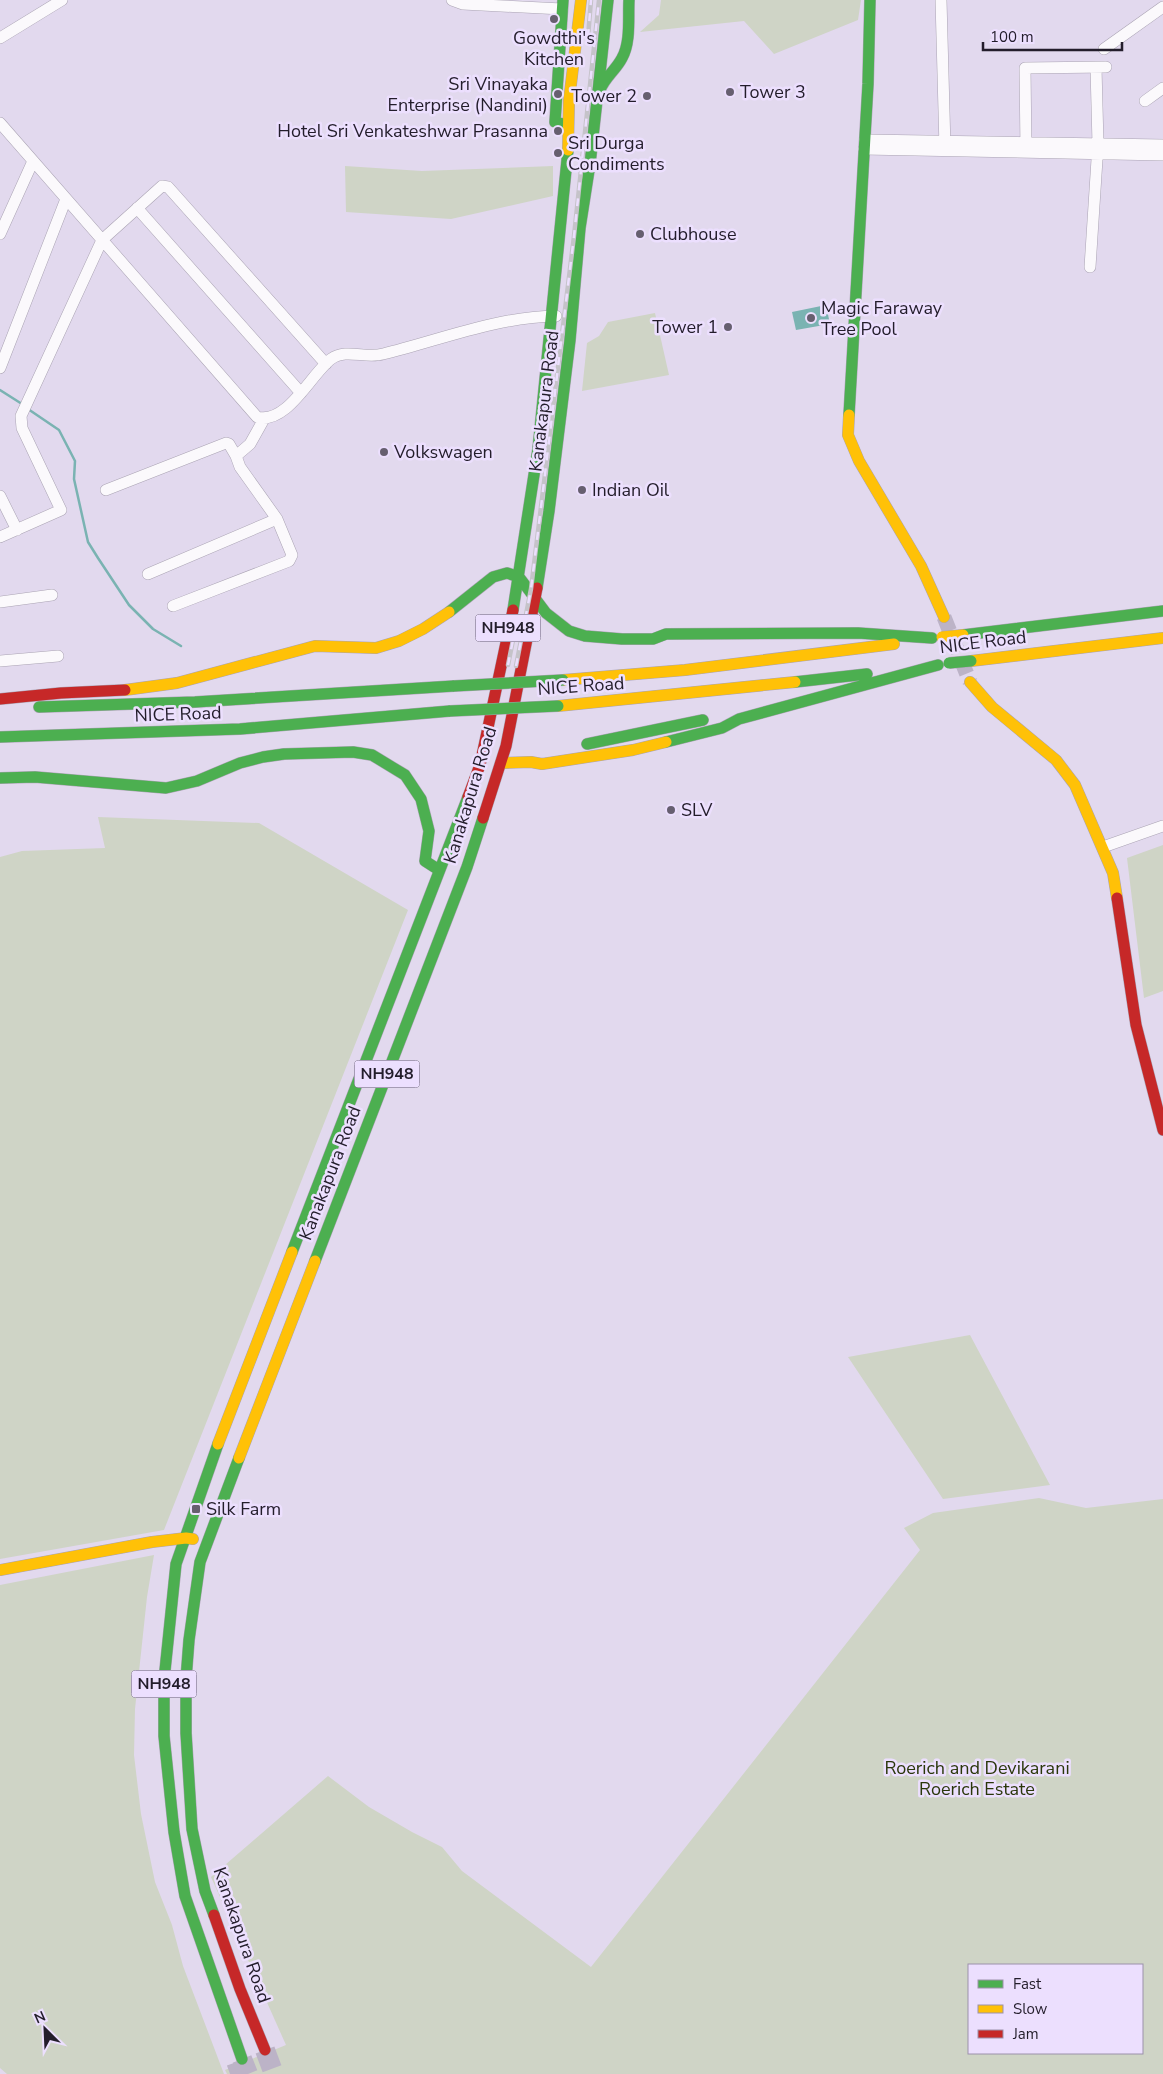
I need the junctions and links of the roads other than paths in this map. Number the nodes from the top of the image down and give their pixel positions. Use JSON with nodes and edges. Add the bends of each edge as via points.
{"nodes":[{"id":1,"x":62,"y":0,"type":"edge"},
{"id":2,"x":452,"y":0,"type":"edge"},
{"id":3,"x":581,"y":0,"type":"edge"},
{"id":4,"x":608,"y":0,"type":"edge"},
{"id":5,"x":629,"y":0,"type":"edge"},
{"id":6,"x":870,"y":0,"type":"edge"},
{"id":7,"x":941,"y":0,"type":"edge"},
{"id":8,"x":1159,"y":0,"type":"edge"},
{"id":9,"x":563,"y":4,"type":"edge"},
{"id":10,"x":1163,"y":6,"type":"edge"},
{"id":11,"x":1,"y":37,"type":"edge"},
{"id":12,"x":1104,"y":49,"type":"dead end"},
{"id":13,"x":1163,"y":88,"type":"edge"},
{"id":14,"x":598,"y":94,"type":"junction"},
{"id":15,"x":1145,"y":101,"type":"dead end"},
{"id":16,"x":0,"y":123,"type":"edge"},
{"id":17,"x":568,"y":125,"type":"junction"},
{"id":18,"x":864,"y":145,"type":"junction"},
{"id":19,"x":1163,"y":145,"type":"edge"},
{"id":20,"x":944,"y":146,"type":"junction"},
{"id":21,"x":1026,"y":147,"type":"junction"},
{"id":22,"x":1098,"y":149,"type":"junction"},
{"id":23,"x":1163,"y":155,"type":"edge"},
{"id":24,"x":33,"y":161,"type":"junction"},
{"id":25,"x":66,"y":199,"type":"junction"},
{"id":26,"x":137,"y":208,"type":"junction"},
{"id":27,"x":0,"y":234,"type":"edge"},
{"id":28,"x":102,"y":240,"type":"junction"},
{"id":29,"x":1090,"y":267,"type":"dead end"},
{"id":30,"x":550,"y":316,"type":"junction"},
{"id":31,"x":572,"y":316,"type":"junction"},
{"id":32,"x":326,"y":364,"type":"junction"},
{"id":33,"x":0,"y":368,"type":"edge"},
{"id":34,"x":301,"y":393,"type":"junction"},
{"id":35,"x":264,"y":419,"type":"junction"},
{"id":36,"x":236,"y":456,"type":"junction"},
{"id":37,"x":106,"y":490,"type":"dead end"},
{"id":38,"x":0,"y":496,"type":"edge"},
{"id":39,"x":277,"y":518,"type":"junction"},
{"id":40,"x":17,"y":530,"type":"junction"},
{"id":41,"x":0,"y":537,"type":"edge"},
{"id":42,"x":148,"y":574,"type":"dead end"},
{"id":43,"x":519,"y":577,"type":"junction"},
{"id":44,"x":52,"y":596,"type":"dead end"},
{"id":45,"x":535,"y":598,"type":"junction"},
{"id":46,"x":0,"y":602,"type":"edge"},
{"id":47,"x":173,"y":606,"type":"dead end"},
{"id":48,"x":1163,"y":611,"type":"edge"},
{"id":49,"x":944,"y":617,"type":"tunnel mouth"},
{"id":50,"x":937,"y":638,"type":"junction"},
{"id":51,"x":1163,"y":638,"type":"edge"},
{"id":52,"x":58,"y":656,"type":"dead end"},
{"id":53,"x":0,"y":662,"type":"edge"},
{"id":54,"x":944,"y":664,"type":"junction"},
{"id":55,"x":970,"y":682,"type":"tunnel mouth"},
{"id":56,"x":0,"y":699,"type":"edge"},
{"id":57,"x":0,"y":708,"type":"edge"},
{"id":58,"x":0,"y":737,"type":"edge"},
{"id":59,"x":501,"y":763,"type":"junction"},
{"id":60,"x":0,"y":778,"type":"edge"},
{"id":61,"x":1163,"y":826,"type":"edge"},
{"id":62,"x":1103,"y":847,"type":"junction"},
{"id":63,"x":439,"y":870,"type":"junction"},
{"id":64,"x":398,"y":978,"type":"junction"},
{"id":65,"x":420,"y":984,"type":"junction"},
{"id":66,"x":1163,"y":1130,"type":"edge"},
{"id":67,"x":186,"y":1538,"type":"junction"},
{"id":68,"x":207,"y":1542,"type":"junction"},
{"id":69,"x":0,"y":1570,"type":"edge"},
{"id":70,"x":264,"y":2050,"type":"tunnel mouth"},
{"id":71,"x":238,"y":2061,"type":"tunnel mouth"}],
"edges":[{"from":1,"to":11,"type":"street"},
{"from":2,"to":9,"type":"street","via":[[463,4]]},
{"from":3,"to":17,"type":"main road","name":"Kanakapura Road"},
{"from":4,"to":14,"type":"main road","name":"Kanakapura Road"},
{"from":5,"to":14,"type":"main road","name":"Kanakapura Road","via":[[625,54],[606,76]]},
{"from":6,"to":18,"type":"main road"},
{"from":7,"to":20,"type":"street"},
{"from":8,"to":10,"type":"street"},
{"from":9,"to":17,"type":"main road","via":[[555,122]]},
{"from":10,"to":12,"type":"street"},
{"from":13,"to":15,"type":"street"},
{"from":14,"to":31,"type":"main road","name":"Kanakapura Road"},
{"from":16,"to":24,"type":"street"},
{"from":17,"to":30,"type":"main road","name":"Kanakapura Road"},
{"from":18,"to":20,"type":"street"},
{"from":18,"to":49,"type":"main road","via":[[848,435],[859,461],[921,566]]},
{"from":19,"to":22,"type":"street"},
{"from":20,"to":21,"type":"street"},
{"from":21,"to":22,"type":"street"},
{"from":21,"to":22,"type":"street","via":[[1026,68],[1101,68]]},
{"from":22,"to":23,"type":"street"},
{"from":22,"to":29,"type":"street"},
{"from":24,"to":25,"type":"street"},
{"from":24,"to":27,"type":"street"},
{"from":25,"to":28,"type":"street"},
{"from":25,"to":33,"type":"street"},
{"from":26,"to":28,"type":"street"},
{"from":26,"to":32,"type":"street","via":[[162,186],[168,187]]},
{"from":26,"to":34,"type":"street"},
{"from":28,"to":35,"type":"street","via":[[257,417]]},
{"from":28,"to":40,"type":"street","via":[[21,416],[22,428],[61,510]]},
{"from":30,"to":31,"type":"street"},
{"from":30,"to":32,"type":"street","via":[[470,329],[378,356],[339,355]]},
{"from":30,"to":43,"type":"main road","name":"Kanakapura Road","number":"NH948","via":[[538,449]]},
{"from":31,"to":45,"type":"main road","name":"Kanakapura Road","via":[[550,503]]},
{"from":32,"to":34,"type":"street"},
{"from":34,"to":35,"type":"street","via":[[273,417]]},
{"from":35,"to":36,"type":"street","via":[[250,444]]},
{"from":36,"to":37,"type":"street","via":[[226,442]]},
{"from":36,"to":39,"type":"street","via":[[240,467]]},
{"from":38,"to":40,"type":"street"},
{"from":39,"to":42,"type":"street"},
{"from":39,"to":47,"type":"street","via":[[292,555],[289,560]]},
{"from":40,"to":41,"type":"street"},
{"from":43,"to":45,"type":"main road"},
{"from":43,"to":56,"type":"main road","via":[[507,573],[493,578],[440,619],[376,648],[315,646],[177,683]]},
{"from":43,"to":63,"type":"main road","name":"Kanakapura Road","number":"NH948","via":[[480,765]]},
{"from":44,"to":46,"type":"street"},
{"from":45,"to":50,"type":"main road","via":[[546,613],[568,631],[585,636],[653,639],[666,634],[858,632]]},
{"from":45,"to":59,"type":"main road","name":"Kanakapura Road","number":"NH948"},
{"from":48,"to":50,"type":"main road","name":"NICE Road","bridge":true},
{"from":50,"to":57,"type":"main road","name":"NICE Road","bridge":true,"via":[[694,669],[563,680],[135,705]]},
{"from":51,"to":54,"type":"main road","name":"NICE Road","bridge":true},
{"from":52,"to":53,"type":"street"},
{"from":54,"to":58,"type":"main road","name":"NICE Road","bridge":true,"via":[[558,706],[450,711],[240,729]]},
{"from":54,"to":59,"type":"main road","via":[[739,719],[722,728],[633,750],[542,764]]},
{"from":55,"to":62,"type":"main road","via":[[992,706],[1056,760],[1075,785]]},
{"from":59,"to":65,"type":"main road","name":"Kanakapura Road","number":"NH948","via":[[467,866]]},
{"from":60,"to":63,"type":"main road","via":[[35,777],[166,788],[197,781],[263,757],[353,752],[372,755],[405,775],[414,786],[426,813],[429,831],[425,861]]},
{"from":61,"to":62,"type":"street"},
{"from":62,"to":66,"type":"main road","via":[[1113,873],[1136,1025]]},
{"from":63,"to":64,"type":"main road","name":"Kanakapura Road","number":"NH948"},
{"from":64,"to":65,"type":"main road"},
{"from":64,"to":67,"type":"main road","name":"Kanakapura Road","number":"NH948","via":[[222,1432]]},
{"from":65,"to":68,"type":"main road","name":"Kanakapura Road","number":"NH948"},
{"from":67,"to":68,"type":"main road"},
{"from":67,"to":69,"type":"main road"},
{"from":67,"to":71,"type":"main road","name":"Kanakapura Road","number":"NH948","via":[[176,1564],[164,1680],[164,1736],[184,1896]]},
{"from":68,"to":70,"type":"main road","name":"Kanakapura Road","number":"NH948","via":[[200,1562],[186,1679],[192,1829],[205,1890]]}]}
